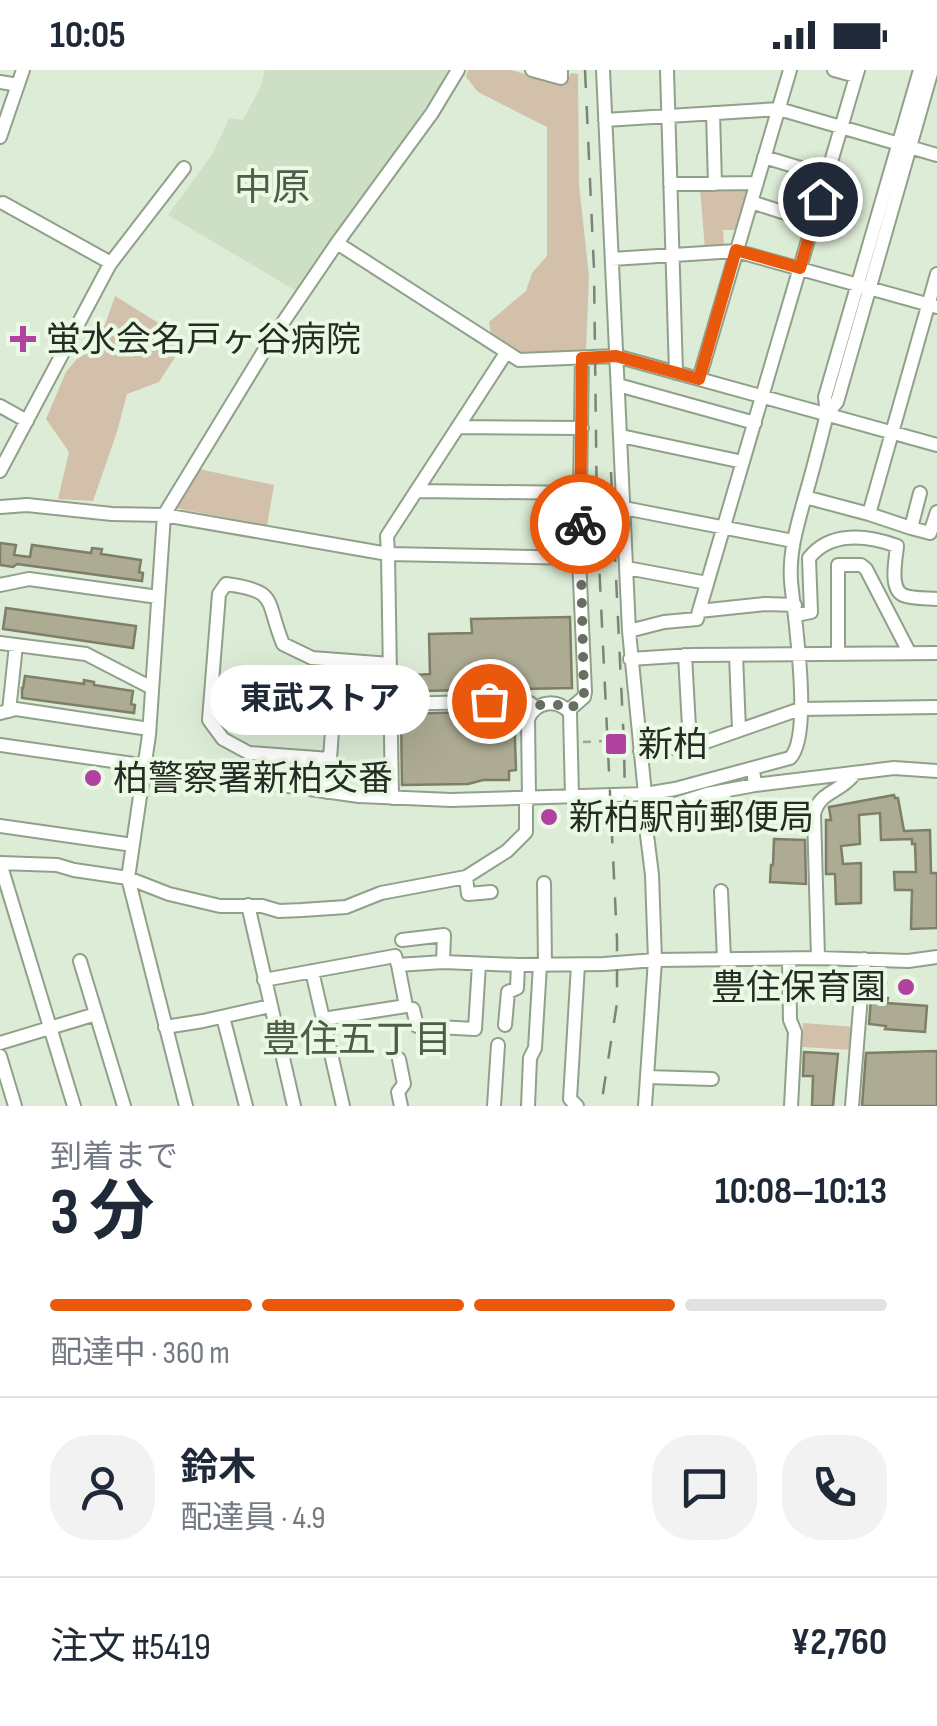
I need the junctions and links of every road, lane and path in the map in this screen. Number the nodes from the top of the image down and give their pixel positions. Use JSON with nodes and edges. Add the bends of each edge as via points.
{"nodes":[{"id":1,"x":23,"y":70,"type":"edge"},
{"id":2,"x":458,"y":70,"type":"edge"},
{"id":3,"x":532,"y":70,"type":"edge"},
{"id":4,"x":561,"y":70,"type":"edge"},
{"id":5,"x":604,"y":70,"type":"edge"},
{"id":6,"x":667,"y":70,"type":"edge"},
{"id":7,"x":790,"y":70,"type":"edge"},
{"id":8,"x":834,"y":70,"type":"edge"},
{"id":9,"x":920,"y":70,"type":"edge"},
{"id":10,"x":932,"y":70,"type":"edge"},
{"id":11,"x":856,"y":73,"type":"edge"},
{"id":12,"x":0,"y":82,"type":"edge"},
{"id":13,"x":18,"y":85,"type":"junction"},
{"id":14,"x":779,"y":109,"type":"junction"},
{"id":15,"x":714,"y":113,"type":"junction"},
{"id":16,"x":668,"y":116,"type":"junction"},
{"id":17,"x":605,"y":120,"type":"junction"},
{"id":18,"x":841,"y":127,"type":"junction"},
{"id":19,"x":0,"y":138,"type":"edge"},
{"id":20,"x":904,"y":145,"type":"junction"},
{"id":21,"x":937,"y":155,"type":"edge"},
{"id":22,"x":764,"y":156,"type":"junction"},
{"id":23,"x":184,"y":168,"type":"dead end"},
{"id":24,"x":827,"y":176,"type":"junction"},
{"id":25,"x":670,"y":184,"type":"junction"},
{"id":26,"x":715,"y":184,"type":"junction"},
{"id":27,"x":756,"y":184,"type":"junction"},
{"id":28,"x":751,"y":202,"type":"junction"},
{"id":29,"x":3,"y":203,"type":"dead end"},
{"id":30,"x":814,"y":222,"type":"junction"},
{"id":31,"x":337,"y":242,"type":"junction"},
{"id":32,"x":736,"y":250,"type":"junction"},
{"id":33,"x":672,"y":255,"type":"junction"},
{"id":34,"x":612,"y":259,"type":"junction"},
{"id":35,"x":111,"y":262,"type":"junction"},
{"id":36,"x":800,"y":268,"type":"junction"},
{"id":37,"x":937,"y":274,"type":"edge"},
{"id":38,"x":863,"y":286,"type":"junction"},
{"id":39,"x":933,"y":306,"type":"edge"},
{"id":40,"x":506,"y":353,"type":"junction"},
{"id":41,"x":616,"y":356,"type":"junction"},
{"id":42,"x":582,"y":358,"type":"junction"},
{"id":43,"x":676,"y":373,"type":"junction"},
{"id":44,"x":699,"y":379,"type":"junction"},
{"id":45,"x":618,"y":385,"type":"junction"},
{"id":46,"x":763,"y":397,"type":"junction"},
{"id":47,"x":0,"y":406,"type":"edge"},
{"id":48,"x":827,"y":414,"type":"junction"},
{"id":49,"x":27,"y":420,"type":"junction"},
{"id":50,"x":755,"y":423,"type":"junction"},
{"id":51,"x":458,"y":426,"type":"junction"},
{"id":52,"x":582,"y":428,"type":"junction"},
{"id":53,"x":891,"y":432,"type":"junction"},
{"id":54,"x":620,"y":436,"type":"junction"},
{"id":55,"x":937,"y":446,"type":"edge"},
{"id":56,"x":743,"y":462,"type":"junction"},
{"id":57,"x":0,"y":471,"type":"edge"},
{"id":58,"x":416,"y":492,"type":"junction"},
{"id":59,"x":580,"y":493,"type":"junction"},
{"id":60,"x":920,"y":493,"type":"dead end"},
{"id":61,"x":805,"y":497,"type":"junction"},
{"id":62,"x":0,"y":507,"type":"edge"},
{"id":63,"x":624,"y":508,"type":"junction"},
{"id":64,"x":937,"y":512,"type":"edge"},
{"id":65,"x":868,"y":514,"type":"junction"},
{"id":66,"x":164,"y":515,"type":"junction"},
{"id":67,"x":724,"y":528,"type":"junction"},
{"id":68,"x":910,"y":528,"type":"junction"},
{"id":69,"x":793,"y":540,"type":"junction"},
{"id":70,"x":388,"y":554,"type":"junction"},
{"id":71,"x":579,"y":558,"type":"junction"},
{"id":72,"x":627,"y":568,"type":"junction"},
{"id":73,"x":707,"y":583,"type":"junction"},
{"id":74,"x":0,"y":585,"type":"edge"},
{"id":75,"x":158,"y":597,"type":"junction"},
{"id":76,"x":937,"y":599,"type":"edge"},
{"id":77,"x":796,"y":610,"type":"junction"},
{"id":78,"x":699,"y":611,"type":"junction"},
{"id":79,"x":629,"y":631,"type":"junction"},
{"id":80,"x":0,"y":644,"type":"edge"},
{"id":81,"x":16,"y":645,"type":"junction"},
{"id":82,"x":909,"y":652,"type":"junction"},
{"id":83,"x":937,"y":652,"type":"edge"},
{"id":84,"x":838,"y":653,"type":"junction"},
{"id":85,"x":736,"y":654,"type":"junction"},
{"id":86,"x":685,"y":655,"type":"junction"},
{"id":87,"x":800,"y":655,"type":"junction"},
{"id":88,"x":630,"y":659,"type":"junction"},
{"id":89,"x":337,"y":660,"type":"junction"},
{"id":90,"x":390,"y":664,"type":"junction"},
{"id":91,"x":152,"y":688,"type":"junction"},
{"id":92,"x":391,"y":704,"type":"junction"},
{"id":93,"x":937,"y":707,"type":"edge"},
{"id":94,"x":534,"y":708,"type":"junction"},
{"id":95,"x":800,"y":709,"type":"junction"},
{"id":96,"x":569,"y":710,"type":"junction"},
{"id":97,"x":4,"y":712,"type":"edge"},
{"id":98,"x":149,"y":729,"type":"junction"},
{"id":99,"x":739,"y":730,"type":"junction"},
{"id":100,"x":572,"y":742,"type":"junction"},
{"id":101,"x":0,"y":744,"type":"edge"},
{"id":102,"x":690,"y":745,"type":"junction"},
{"id":103,"x":639,"y":746,"type":"junction"},
{"id":104,"x":790,"y":758,"type":"junction"},
{"id":105,"x":330,"y":759,"type":"junction"},
{"id":106,"x":144,"y":766,"type":"junction"},
{"id":107,"x":753,"y":769,"type":"junction"},
{"id":108,"x":937,"y":771,"type":"edge"},
{"id":109,"x":855,"y":773,"type":"junction"},
{"id":110,"x":800,"y":781,"type":"junction"},
{"id":111,"x":755,"y":785,"type":"junction"},
{"id":112,"x":327,"y":792,"type":"junction"},
{"id":113,"x":644,"y":794,"type":"junction"},
{"id":114,"x":572,"y":796,"type":"junction"},
{"id":115,"x":529,"y":797,"type":"junction"},
{"id":116,"x":392,"y":798,"type":"junction"},
{"id":117,"x":0,"y":826,"type":"edge"},
{"id":118,"x":133,"y":845,"type":"junction"},
{"id":119,"x":0,"y":863,"type":"edge"},
{"id":120,"x":466,"y":877,"type":"junction"},
{"id":121,"x":128,"y":878,"type":"junction"},
{"id":122,"x":544,"y":883,"type":"dead end"},
{"id":123,"x":721,"y":891,"type":"dead end"},
{"id":124,"x":491,"y":892,"type":"dead end"},
{"id":125,"x":5,"y":896,"type":"edge"},
{"id":126,"x":248,"y":906,"type":"junction"},
{"id":127,"x":402,"y":940,"type":"dead end"},
{"id":128,"x":937,"y":957,"type":"edge"},
{"id":129,"x":818,"y":958,"type":"junction"},
{"id":130,"x":864,"y":958,"type":"junction"},
{"id":131,"x":488,"y":959,"type":"junction"},
{"id":132,"x":724,"y":959,"type":"junction"},
{"id":133,"x":789,"y":959,"type":"junction"},
{"id":134,"x":655,"y":960,"type":"junction"},
{"id":135,"x":80,"y":962,"type":"dead end"},
{"id":136,"x":443,"y":962,"type":"junction"},
{"id":137,"x":518,"y":965,"type":"junction"},
{"id":138,"x":542,"y":965,"type":"junction"},
{"id":139,"x":578,"y":965,"type":"junction"},
{"id":140,"x":398,"y":966,"type":"junction"},
{"id":141,"x":312,"y":972,"type":"junction"},
{"id":142,"x":264,"y":980,"type":"junction"},
{"id":143,"x":270,"y":1006,"type":"junction"},
{"id":144,"x":413,"y":1009,"type":"dead end"},
{"id":145,"x":96,"y":1014,"type":"junction"},
{"id":146,"x":223,"y":1016,"type":"junction"},
{"id":147,"x":323,"y":1019,"type":"junction"},
{"id":148,"x":506,"y":1024,"type":"dead end"},
{"id":149,"x":165,"y":1027,"type":"junction"},
{"id":150,"x":50,"y":1028,"type":"junction"},
{"id":151,"x":0,"y":1044,"type":"edge"},
{"id":152,"x":498,"y":1045,"type":"dead end"},
{"id":153,"x":0,"y":1056,"type":"edge"},
{"id":154,"x":399,"y":1059,"type":"dead end"},
{"id":155,"x":647,"y":1077,"type":"junction"},
{"id":156,"x":712,"y":1079,"type":"dead end"},
{"id":157,"x":15,"y":1106,"type":"edge"},
{"id":158,"x":74,"y":1106,"type":"edge"},
{"id":159,"x":124,"y":1106,"type":"edge"},
{"id":160,"x":186,"y":1106,"type":"edge"},
{"id":161,"x":246,"y":1106,"type":"edge"},
{"id":162,"x":294,"y":1106,"type":"edge"},
{"id":163,"x":343,"y":1106,"type":"edge"},
{"id":164,"x":401,"y":1106,"type":"edge"},
{"id":165,"x":494,"y":1106,"type":"edge"},
{"id":166,"x":528,"y":1106,"type":"edge"},
{"id":167,"x":577,"y":1106,"type":"edge"},
{"id":168,"x":645,"y":1106,"type":"edge"},
{"id":169,"x":790,"y":1106,"type":"edge"},
{"id":170,"x":852,"y":1106,"type":"edge"}],
"edges":[{"from":1,"to":13,"type":"street"},
{"from":2,"to":31,"type":"street"},
{"from":3,"to":4,"type":"street","via":[[561,78]]},
{"from":5,"to":17,"type":"street"},
{"from":6,"to":16,"type":"street"},
{"from":7,"to":14,"type":"street"},
{"from":8,"to":11,"type":"street"},
{"from":9,"to":20,"type":"street"},
{"from":10,"to":20,"type":"street"},
{"from":11,"to":18,"type":"street"},
{"from":12,"to":13,"type":"street"},
{"from":13,"to":19,"type":"street"},
{"from":14,"to":15,"type":"street"},
{"from":14,"to":18,"type":"street"},
{"from":14,"to":22,"type":"street"},
{"from":15,"to":16,"type":"street"},
{"from":15,"to":26,"type":"street"},
{"from":16,"to":17,"type":"street"},
{"from":16,"to":25,"type":"street"},
{"from":17,"to":34,"type":"street"},
{"from":18,"to":20,"type":"street"},
{"from":18,"to":24,"type":"street"},
{"from":20,"to":21,"type":"street"},
{"from":20,"to":38,"type":"street"},
{"from":22,"to":24,"type":"street"},
{"from":22,"to":27,"type":"street"},
{"from":23,"to":35,"type":"street"},
{"from":24,"to":30,"type":"street"},
{"from":25,"to":26,"type":"street"},
{"from":25,"to":33,"type":"street"},
{"from":26,"to":27,"type":"street"},
{"from":27,"to":28,"type":"street"},
{"from":28,"to":30,"type":"street"},
{"from":28,"to":32,"type":"street"},
{"from":29,"to":35,"type":"street"},
{"from":30,"to":36,"type":"street"},
{"from":31,"to":40,"type":"street"},
{"from":31,"to":66,"type":"street"},
{"from":32,"to":33,"type":"street"},
{"from":32,"to":36,"type":"street"},
{"from":32,"to":44,"type":"street"},
{"from":33,"to":34,"type":"street"},
{"from":33,"to":43,"type":"street"},
{"from":34,"to":41,"type":"street"},
{"from":35,"to":49,"type":"street"},
{"from":36,"to":38,"type":"street"},
{"from":36,"to":46,"type":"street"},
{"from":37,"to":39,"type":"street"},
{"from":38,"to":39,"type":"street"},
{"from":38,"to":48,"type":"street","via":[[837,402]]},
{"from":39,"to":53,"type":"street"},
{"from":40,"to":42,"type":"street","via":[[518,360]]},
{"from":40,"to":51,"type":"street"},
{"from":41,"to":42,"type":"street"},
{"from":41,"to":43,"type":"street"},
{"from":41,"to":45,"type":"street"},
{"from":42,"to":52,"type":"street"},
{"from":43,"to":44,"type":"street"},
{"from":44,"to":46,"type":"street"},
{"from":45,"to":50,"type":"street"},
{"from":45,"to":54,"type":"street"},
{"from":46,"to":48,"type":"street"},
{"from":46,"to":50,"type":"street"},
{"from":47,"to":49,"type":"street"},
{"from":48,"to":53,"type":"street"},
{"from":48,"to":61,"type":"street"},
{"from":49,"to":57,"type":"street"},
{"from":50,"to":56,"type":"street"},
{"from":51,"to":52,"type":"street"},
{"from":51,"to":58,"type":"street"},
{"from":52,"to":59,"type":"street"},
{"from":53,"to":55,"type":"street"},
{"from":53,"to":65,"type":"street"},
{"from":54,"to":56,"type":"street"},
{"from":54,"to":63,"type":"street"},
{"from":56,"to":67,"type":"street"},
{"from":58,"to":59,"type":"street"},
{"from":58,"to":70,"type":"street","via":[[387,536]]},
{"from":59,"to":71,"type":"street"},
{"from":60,"to":68,"type":"street"},
{"from":61,"to":65,"type":"street"},
{"from":61,"to":69,"type":"street"},
{"from":62,"to":66,"type":"street"},
{"from":63,"to":67,"type":"street"},
{"from":63,"to":72,"type":"street"},
{"from":64,"to":68,"type":"street","via":[[930,533]]},
{"from":65,"to":68,"type":"street"},
{"from":66,"to":70,"type":"street"},
{"from":66,"to":75,"type":"street"},
{"from":67,"to":69,"type":"street"},
{"from":67,"to":73,"type":"street"},
{"from":69,"to":77,"type":"street"},
{"from":70,"to":71,"type":"street"},
{"from":70,"to":90,"type":"street"},
{"from":71,"to":96,"type":"street","via":[[585,692]]},
{"from":72,"to":73,"type":"street"},
{"from":72,"to":79,"type":"street"},
{"from":73,"to":78,"type":"street"},
{"from":74,"to":75,"type":"street","via":[[28,578]]},
{"from":75,"to":91,"type":"street"},
{"from":76,"to":77,"type":"street","via":[[898,592],[896,546],[846,538],[822,544],[809,558],[811,612]]},
{"from":77,"to":78,"type":"street","via":[[765,604]]},
{"from":77,"to":87,"type":"street"},
{"from":78,"to":79,"type":"street","via":[[696,619]]},
{"from":79,"to":88,"type":"street"},
{"from":80,"to":81,"type":"street"},
{"from":81,"to":91,"type":"street","via":[[86,654]]},
{"from":81,"to":97,"type":"street"},
{"from":82,"to":83,"type":"street"},
{"from":82,"to":84,"type":"street"},
{"from":82,"to":84,"type":"street","via":[[861,564],[838,565]]},
{"from":84,"to":87,"type":"street"},
{"from":85,"to":86,"type":"street"},
{"from":85,"to":87,"type":"street"},
{"from":85,"to":99,"type":"street"},
{"from":86,"to":88,"type":"street"},
{"from":86,"to":102,"type":"street"},
{"from":87,"to":95,"type":"street"},
{"from":88,"to":103,"type":"street"},
{"from":89,"to":90,"type":"street"},
{"from":89,"to":105,"type":"street"},
{"from":89,"to":105,"type":"street","via":[[312,658],[283,644],[268,598],[256,588],[226,584],[218,594],[209,720],[222,739],[249,753]]},
{"from":90,"to":92,"type":"street"},
{"from":91,"to":98,"type":"street"},
{"from":92,"to":94,"type":"street","via":[[522,700]]},
{"from":92,"to":116,"type":"street"},
{"from":93,"to":95,"type":"street"},
{"from":94,"to":96,"type":"street","via":[[552,704]]},
{"from":94,"to":115,"type":"street","via":[[528,720]]},
{"from":95,"to":99,"type":"street"},
{"from":95,"to":104,"type":"street","via":[[798,745]]},
{"from":96,"to":100,"type":"street"},
{"from":97,"to":98,"type":"street"},
{"from":98,"to":106,"type":"street"},
{"from":99,"to":102,"type":"street"},
{"from":100,"to":103,"type":"path"},
{"from":100,"to":114,"type":"street"},
{"from":101,"to":106,"type":"street"},
{"from":102,"to":103,"type":"street"},
{"from":103,"to":113,"type":"street"},
{"from":104,"to":107,"type":"street"},
{"from":104,"to":110,"type":"street"},
{"from":105,"to":112,"type":"street"},
{"from":106,"to":112,"type":"street"},
{"from":106,"to":118,"type":"street"},
{"from":107,"to":111,"type":"street"},
{"from":107,"to":113,"type":"street"},
{"from":108,"to":109,"type":"street"},
{"from":109,"to":110,"type":"street"},
{"from":109,"to":129,"type":"street","via":[[821,798],[814,814]]},
{"from":110,"to":111,"type":"street"},
{"from":111,"to":134,"type":"street","via":[[657,810],[650,820]]},
{"from":112,"to":116,"type":"street"},
{"from":113,"to":114,"type":"street"},
{"from":114,"to":115,"type":"street"},
{"from":115,"to":116,"type":"street"},
{"from":115,"to":120,"type":"street","via":[[526,832]]},
{"from":117,"to":118,"type":"street"},
{"from":118,"to":121,"type":"street"},
{"from":119,"to":121,"type":"street","via":[[57,864]]},
{"from":119,"to":125,"type":"street"},
{"from":120,"to":124,"type":"street","via":[[468,894]]},
{"from":120,"to":126,"type":"street","via":[[381,893],[346,908]]},
{"from":121,"to":126,"type":"street","via":[[220,906]]},
{"from":121,"to":149,"type":"street"},
{"from":122,"to":138,"type":"street"},
{"from":123,"to":132,"type":"street"},
{"from":125,"to":150,"type":"street"},
{"from":126,"to":142,"type":"street"},
{"from":127,"to":136,"type":"street","via":[[444,935]]},
{"from":128,"to":130,"type":"street"},
{"from":129,"to":130,"type":"street"},
{"from":129,"to":133,"type":"street"},
{"from":130,"to":170,"type":"street"},
{"from":131,"to":136,"type":"street"},
{"from":131,"to":137,"type":"street"},
{"from":131,"to":144,"type":"street","via":[[475,1029],[417,1026]]},
{"from":132,"to":133,"type":"street"},
{"from":132,"to":134,"type":"street"},
{"from":133,"to":169,"type":"street","via":[[795,1032]]},
{"from":134,"to":139,"type":"street"},
{"from":134,"to":155,"type":"street"},
{"from":135,"to":145,"type":"street"},
{"from":136,"to":140,"type":"street"},
{"from":137,"to":138,"type":"street"},
{"from":137,"to":148,"type":"street"},
{"from":138,"to":139,"type":"street"},
{"from":138,"to":166,"type":"street"},
{"from":139,"to":167,"type":"street","via":[[570,1099]]},
{"from":140,"to":141,"type":"street","via":[[395,956]]},
{"from":140,"to":147,"type":"street","via":[[406,1006]]},
{"from":141,"to":142,"type":"street"},
{"from":141,"to":147,"type":"street"},
{"from":142,"to":143,"type":"street"},
{"from":143,"to":146,"type":"street"},
{"from":143,"to":162,"type":"street"},
{"from":145,"to":150,"type":"street"},
{"from":145,"to":159,"type":"street"},
{"from":146,"to":149,"type":"street"},
{"from":146,"to":161,"type":"street"},
{"from":147,"to":163,"type":"street"},
{"from":149,"to":160,"type":"street"},
{"from":150,"to":151,"type":"street"},
{"from":150,"to":158,"type":"street"},
{"from":152,"to":165,"type":"street"},
{"from":153,"to":157,"type":"street"},
{"from":154,"to":164,"type":"street"},
{"from":155,"to":156,"type":"street"},
{"from":155,"to":168,"type":"street"}]}
